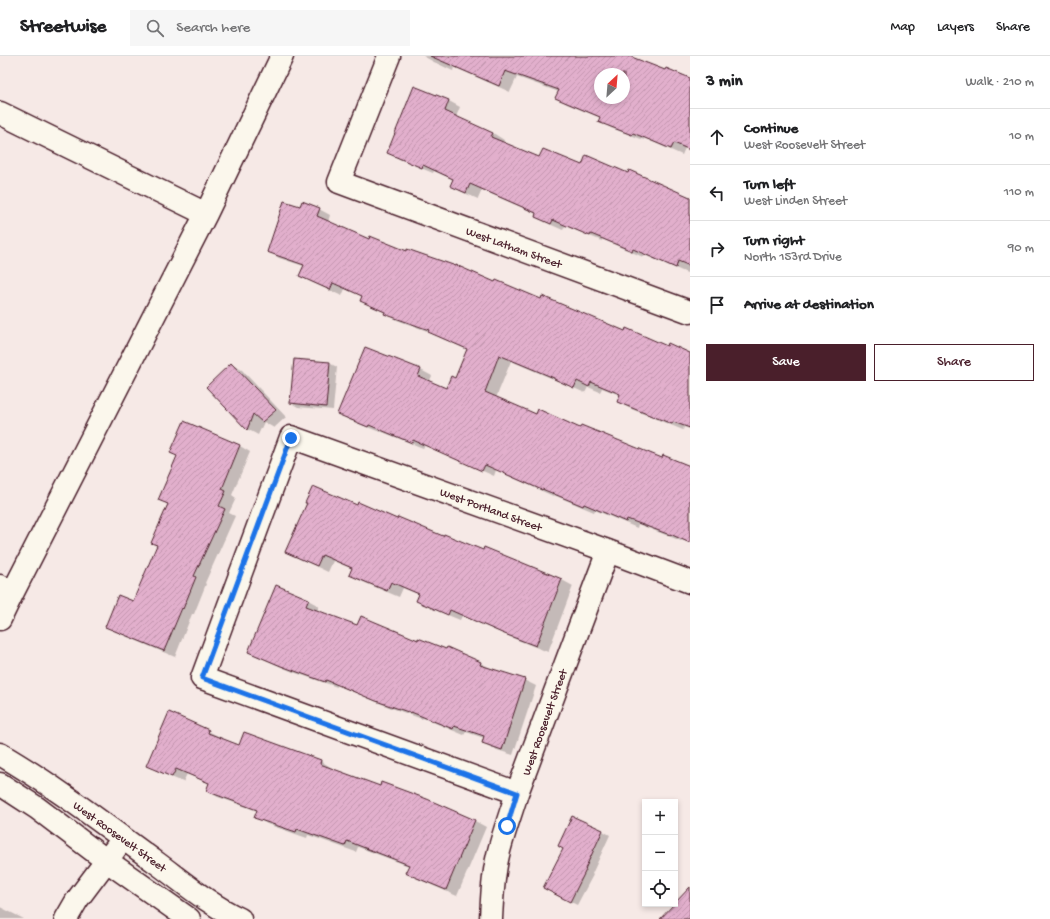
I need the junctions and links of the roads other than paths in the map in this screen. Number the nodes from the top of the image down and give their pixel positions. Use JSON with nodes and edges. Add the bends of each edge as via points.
{"nodes":[{"id":1,"x":282,"y":56,"type":"edge"},
{"id":2,"x":389,"y":56,"type":"edge"},
{"id":3,"x":0,"y":113,"type":"edge"},
{"id":4,"x":206,"y":214,"type":"junction"},
{"id":5,"x":690,"y":312,"type":"edge"},
{"id":6,"x":608,"y":551,"type":"junction"},
{"id":7,"x":690,"y":582,"type":"edge"},
{"id":8,"x":6,"y":589,"type":"edge"},
{"id":9,"x":0,"y":619,"type":"edge"},
{"id":10,"x":0,"y":754,"type":"edge"},
{"id":11,"x":0,"y":784,"type":"edge"},
{"id":12,"x":517,"y":793,"type":"junction"},
{"id":13,"x":123,"y":838,"type":"junction"},
{"id":14,"x":107,"y":861,"type":"junction"},
{"id":15,"x":66,"y":919,"type":"edge"},
{"id":16,"x":189,"y":919,"type":"edge"},
{"id":17,"x":240,"y":919,"type":"edge"},
{"id":18,"x":491,"y":919,"type":"edge"}],
"edges":[{"from":1,"to":4,"type":"street"},
{"from":2,"to":5,"type":"street","name":"West Latham Street","via":[[339,182]]},
{"from":3,"to":4,"type":"street"},
{"from":4,"to":8,"type":"street"},
{"from":6,"to":7,"type":"street","name":"West Portland Street"},
{"from":6,"to":12,"type":"street","name":"West Roosevelt Street"},
{"from":6,"to":12,"type":"street","name":"West Portland Street","via":[[291,438],[202,678]]},
{"from":8,"to":9,"type":"street"},
{"from":10,"to":13,"type":"street","name":"West Roosevelt Street"},
{"from":11,"to":14,"type":"street","via":[[37,808]]},
{"from":12,"to":18,"type":"street","name":"West Roosevelt Street","via":[[498,856]]},
{"from":13,"to":14,"type":"street"},
{"from":13,"to":17,"type":"street","name":"West Roosevelt Street","via":[[214,905]]},
{"from":14,"to":15,"type":"street"},
{"from":14,"to":16,"type":"street"}]}
